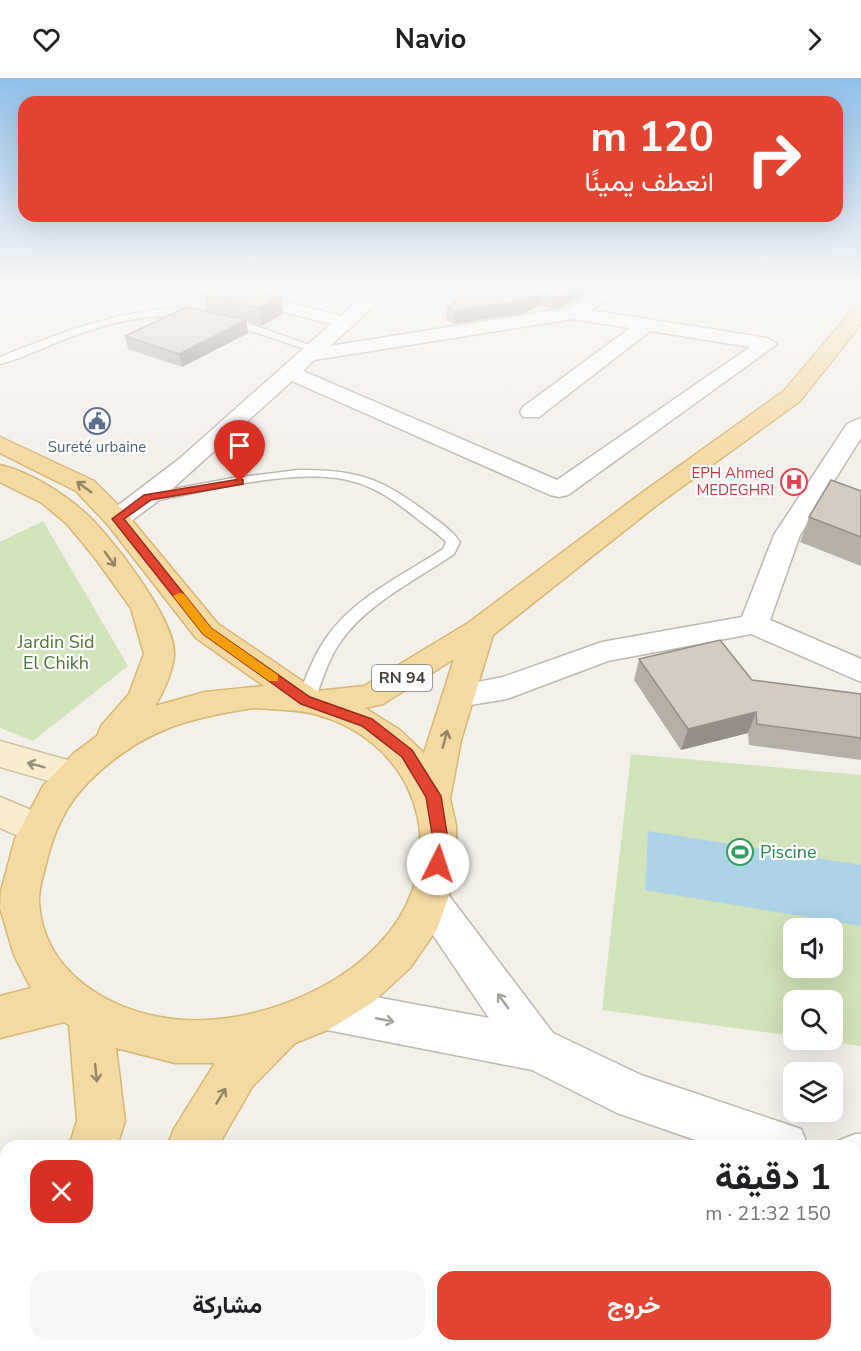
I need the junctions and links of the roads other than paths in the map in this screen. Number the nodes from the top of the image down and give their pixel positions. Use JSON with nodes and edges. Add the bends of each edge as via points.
{"nodes":[{"id":1,"x":34,"y":346,"type":"edge"},
{"id":2,"x":296,"y":346,"type":"edge"},
{"id":3,"x":318,"y":346,"type":"edge"},
{"id":4,"x":351,"y":346,"type":"edge"},
{"id":5,"x":618,"y":346,"type":"edge"},
{"id":6,"x":763,"y":346,"type":"edge"},
{"id":7,"x":833,"y":346,"type":"edge"},
{"id":8,"x":312,"y":352,"type":"junction"},
{"id":9,"x":0,"y":361,"type":"edge"},
{"id":10,"x":290,"y":374,"type":"junction"},
{"id":11,"x":531,"y":412,"type":"dead end"},
{"id":12,"x":861,"y":425,"type":"edge"},
{"id":13,"x":0,"y":444,"type":"edge"},
{"id":14,"x":0,"y":472,"type":"edge"},
{"id":15,"x":147,"y":498,"type":"junction"},
{"id":16,"x":117,"y":519,"type":"junction"},
{"id":17,"x":754,"y":624,"type":"junction"},
{"id":18,"x":479,"y":630,"type":"junction"},
{"id":19,"x":861,"y":670,"type":"edge"},
{"id":20,"x":458,"y":696,"type":"junction"},
{"id":21,"x":312,"y":702,"type":"junction"},
{"id":22,"x":0,"y":753,"type":"edge"},
{"id":23,"x":85,"y":765,"type":"junction"},
{"id":24,"x":433,"y":796,"type":"junction"},
{"id":25,"x":0,"y":811,"type":"edge"},
{"id":26,"x":35,"y":828,"type":"junction"},
{"id":27,"x":430,"y":901,"type":"junction"},
{"id":28,"x":9,"y":905,"type":"edge"},
{"id":29,"x":79,"y":1007,"type":"junction"},
{"id":30,"x":327,"y":1009,"type":"junction"},
{"id":31,"x":0,"y":1017,"type":"edge"},
{"id":32,"x":278,"y":1030,"type":"junction"},
{"id":33,"x":537,"y":1049,"type":"junction"},
{"id":34,"x":95,"y":1140,"type":"edge"},
{"id":35,"x":195,"y":1140,"type":"edge"},
{"id":36,"x":766,"y":1140,"type":"edge"}],
"edges":[{"from":1,"to":9,"type":"lane"},
{"from":2,"to":8,"type":"lane"},
{"from":3,"to":8,"type":"street"},
{"from":4,"to":8,"type":"street"},
{"from":5,"to":11,"type":"street"},
{"from":6,"to":10,"type":"street","via":[[559,490]]},
{"from":7,"to":18,"type":"main road","via":[[792,396]]},
{"from":8,"to":10,"type":"street"},
{"from":10,"to":15,"type":"street"},
{"from":12,"to":17,"type":"street","via":[[787,535]]},
{"from":16,"to":13,"type":"main road","one_way":true,"via":[[85,486]]},
{"from":14,"to":23,"type":"main road","one_way":true,"via":[[51,498],[76,518],[145,607],[159,654],[144,698]]},
{"from":15,"to":16,"type":"street"},
{"from":15,"to":21,"type":"lane","via":[[286,475],[346,473],[378,485],[453,542],[449,551],[340,631],[321,662]]},
{"from":16,"to":21,"type":"main road","via":[[207,631]]},
{"from":17,"to":19,"type":"street"},
{"from":17,"to":20,"type":"street","via":[[602,652],[507,688]]},
{"from":18,"to":20,"type":"main road","number":"RN 94"},
{"from":18,"to":21,"type":"main road","number":"RN 94","via":[[372,696]]},
{"from":24,"to":20,"type":"main road","number":"RN 94","one_way":true},
{"from":21,"to":23,"type":"main road","via":[[253,697],[198,705],[145,725]]},
{"from":21,"to":24,"type":"main road","via":[[367,722],[407,753]]},
{"from":23,"to":22,"type":"main road","one_way":true},
{"from":23,"to":26,"type":"main road","via":[[52,800]]},
{"from":24,"to":27,"type":"main road","via":[[442,846]]},
{"from":25,"to":26,"type":"main road"},
{"from":26,"to":28,"type":"main road"},
{"from":27,"to":30,"type":"main road","via":[[407,941],[372,978]]},
{"from":33,"to":27,"type":"street","one_way":true},
{"from":28,"to":29,"type":"main road","via":[[32,954]]},
{"from":29,"to":31,"type":"main road"},
{"from":29,"to":32,"type":"main road","via":[[130,1033],[177,1042],[227,1041]]},
{"from":29,"to":34,"type":"main road","one_way":true,"via":[[101,1121]]},
{"from":30,"to":32,"type":"main road"},
{"from":30,"to":33,"type":"street","one_way":true},
{"from":35,"to":32,"type":"main road","one_way":true,"via":[[236,1071]]},
{"from":33,"to":36,"type":"street","via":[[634,1096]]}]}
